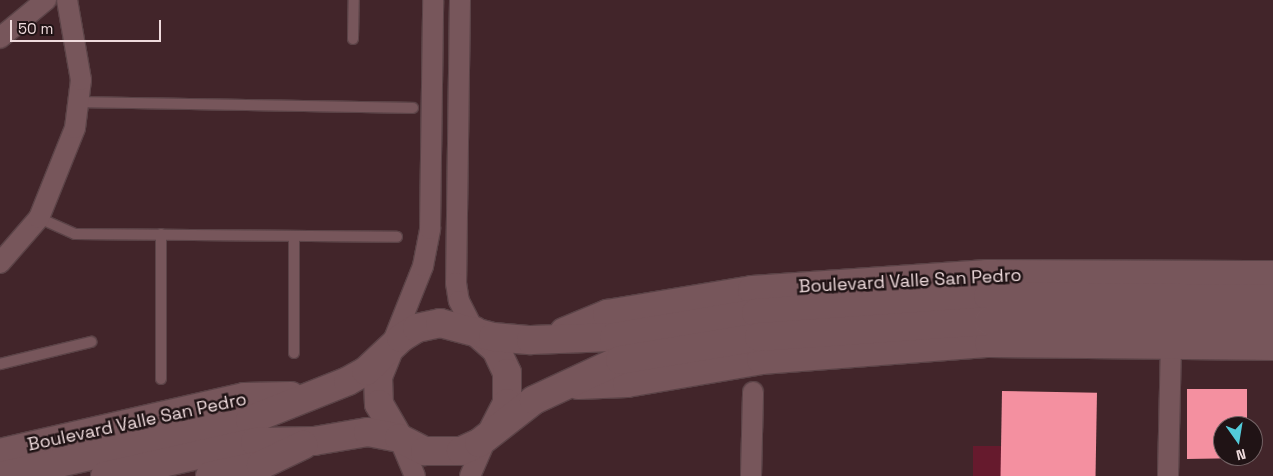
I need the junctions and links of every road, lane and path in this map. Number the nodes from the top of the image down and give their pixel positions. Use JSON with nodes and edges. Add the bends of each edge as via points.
{"nodes":[{"id":1,"x":46,"y":0,"type":"edge"},
{"id":2,"x":67,"y":0,"type":"edge"},
{"id":3,"x":354,"y":0,"type":"edge"},
{"id":4,"x":433,"y":0,"type":"edge"},
{"id":5,"x":460,"y":0,"type":"edge"},
{"id":6,"x":0,"y":38,"type":"edge"},
{"id":7,"x":353,"y":39,"type":"dead end"},
{"id":8,"x":80,"y":102,"type":"junction"},
{"id":9,"x":413,"y":108,"type":"dead end"},
{"id":10,"x":39,"y":218,"type":"junction"},
{"id":11,"x":162,"y":234,"type":"junction"},
{"id":12,"x":294,"y":236,"type":"junction"},
{"id":13,"x":397,"y":237,"type":"dead end"},
{"id":14,"x":0,"y":263,"type":"edge"},
{"id":15,"x":1273,"y":275,"type":"edge"},
{"id":16,"x":1273,"y":299,"type":"edge"},
{"id":17,"x":1273,"y":324,"type":"edge"},
{"id":18,"x":474,"y":331,"type":"junction"},
{"id":19,"x":977,"y":332,"type":"junction"},
{"id":20,"x":554,"y":337,"type":"junction"},
{"id":21,"x":91,"y":342,"type":"dead end"},
{"id":22,"x":1171,"y":345,"type":"junction"},
{"id":23,"x":1273,"y":346,"type":"edge"},
{"id":24,"x":388,"y":352,"type":"junction"},
{"id":25,"x":294,"y":353,"type":"dead end"},
{"id":26,"x":0,"y":364,"type":"edge"},
{"id":27,"x":161,"y":379,"type":"dead end"},
{"id":28,"x":753,"y":392,"type":"dead end"},
{"id":29,"x":305,"y":396,"type":"junction"},
{"id":30,"x":487,"y":437,"type":"junction"},
{"id":31,"x":399,"y":438,"type":"junction"},
{"id":32,"x":314,"y":441,"type":"junction"},
{"id":33,"x":0,"y":453,"type":"edge"},
{"id":34,"x":1,"y":476,"type":"edge"},
{"id":35,"x":105,"y":476,"type":"edge"},
{"id":36,"x":210,"y":476,"type":"edge"},
{"id":37,"x":415,"y":476,"type":"edge"},
{"id":38,"x":470,"y":476,"type":"edge"},
{"id":39,"x":751,"y":476,"type":"edge"},
{"id":40,"x":1168,"y":476,"type":"edge"}],
"edges":[{"from":1,"to":6,"type":"street"},
{"from":2,"to":8,"type":"street","via":[[76,31]]},
{"from":3,"to":7,"type":"lane"},
{"from":4,"to":24,"type":"street","via":[[428,248]]},
{"from":5,"to":18,"type":"street","via":[[456,283],[459,301]]},
{"from":8,"to":9,"type":"lane"},
{"from":8,"to":10,"type":"street","via":[[69,152]]},
{"from":10,"to":11,"type":"lane","via":[[67,233]]},
{"from":10,"to":14,"type":"street"},
{"from":11,"to":12,"type":"lane"},
{"from":11,"to":27,"type":"lane"},
{"from":12,"to":13,"type":"lane"},
{"from":12,"to":25,"type":"lane"},
{"from":15,"to":20,"type":"main road","name":"Boulevard Valle San Pedro","via":[[987,274],[752,290],[607,314]]},
{"from":16,"to":20,"type":"main road","name":"Boulevard Valle San Pedro","via":[[988,296],[756,313],[614,337]]},
{"from":17,"to":19,"type":"main road"},
{"from":18,"to":20,"type":"main road","name":"Boulevard Valle San Pedro","via":[[512,339]]},
{"from":18,"to":24,"type":"main road","name":"Boulevard Valle San Pedro","via":[[440,323],[417,328]]},
{"from":18,"to":30,"type":"main road","via":[[496,349],[506,373],[507,403]]},
{"from":19,"to":22,"type":"main road"},
{"from":19,"to":30,"type":"main road","via":[[761,360],[627,382],[564,386],[534,400]]},
{"from":21,"to":26,"type":"lane"},
{"from":22,"to":23,"type":"main road"},
{"from":22,"to":40,"type":"street"},
{"from":24,"to":29,"type":"main road","name":"Boulevard Valle San Pedro","via":[[348,381]]},
{"from":24,"to":31,"type":"main road","via":[[378,377],[378,404]]},
{"from":28,"to":39,"type":"street"},
{"from":29,"to":33,"type":"main road","name":"Boulevard Valle San Pedro","via":[[244,397]]},
{"from":29,"to":34,"type":"main road","name":"Boulevard Valle San Pedro","via":[[250,420]]},
{"from":30,"to":31,"type":"main road","via":[[461,451],[441,454]]},
{"from":30,"to":38,"type":"street"},
{"from":31,"to":32,"type":"main road","via":[[368,432]]},
{"from":31,"to":37,"type":"street"},
{"from":32,"to":35,"type":"main road","via":[[255,442]]},
{"from":32,"to":36,"type":"main road","via":[[261,465]]}]}
